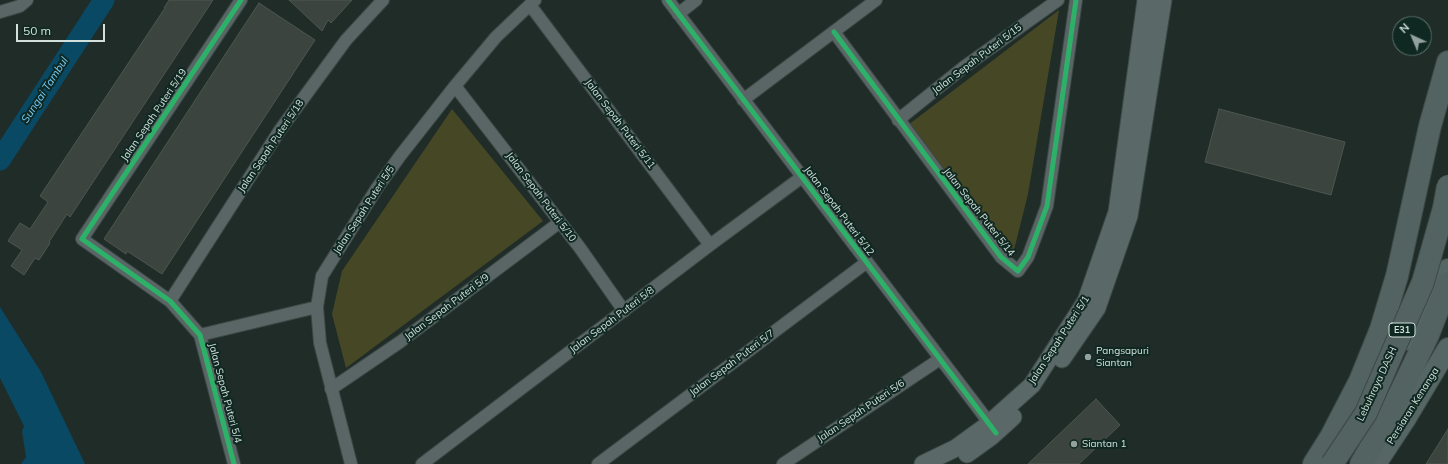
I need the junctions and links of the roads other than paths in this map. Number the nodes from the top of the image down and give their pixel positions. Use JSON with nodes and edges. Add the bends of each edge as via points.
{"nodes":[{"id":1,"x":27,"y":0,"type":"edge"},
{"id":2,"x":241,"y":0,"type":"edge"},
{"id":3,"x":383,"y":0,"type":"edge"},
{"id":4,"x":668,"y":0,"type":"edge"},
{"id":5,"x":696,"y":0,"type":"edge"},
{"id":6,"x":876,"y":0,"type":"edge"},
{"id":7,"x":1058,"y":0,"type":"edge"},
{"id":8,"x":1076,"y":0,"type":"edge"},
{"id":9,"x":1146,"y":0,"type":"edge"},
{"id":10,"x":1163,"y":0,"type":"edge"},
{"id":11,"x":532,"y":2,"type":"edge"},
{"id":12,"x":0,"y":12,"type":"edge"},
{"id":13,"x":678,"y":14,"type":"junction"},
{"id":14,"x":834,"y":32,"type":"junction"},
{"id":15,"x":1448,"y":62,"type":"edge"},
{"id":16,"x":455,"y":86,"type":"junction"},
{"id":17,"x":743,"y":100,"type":"junction"},
{"id":18,"x":898,"y":120,"type":"junction"},
{"id":19,"x":802,"y":177,"type":"junction"},
{"id":20,"x":1448,"y":186,"type":"edge"},
{"id":21,"x":560,"y":222,"type":"junction"},
{"id":22,"x":82,"y":239,"type":"joint"},
{"id":23,"x":710,"y":245,"type":"junction"},
{"id":24,"x":867,"y":262,"type":"junction"},
{"id":25,"x":1448,"y":269,"type":"edge"},
{"id":26,"x":1448,"y":283,"type":"edge"},
{"id":27,"x":170,"y":301,"type":"junction"},
{"id":28,"x":317,"y":307,"type":"junction"},
{"id":29,"x":624,"y":311,"type":"junction"},
{"id":30,"x":200,"y":335,"type":"junction"},
{"id":31,"x":1448,"y":348,"type":"edge"},
{"id":32,"x":940,"y":359,"type":"junction"},
{"id":33,"x":331,"y":389,"type":"junction"},
{"id":34,"x":993,"y":428,"type":"junction"},
{"id":35,"x":234,"y":464,"type":"edge"},
{"id":36,"x":351,"y":464,"type":"edge"},
{"id":37,"x":422,"y":464,"type":"edge"},
{"id":38,"x":598,"y":464,"type":"edge"},
{"id":39,"x":783,"y":464,"type":"edge"},
{"id":40,"x":923,"y":464,"type":"edge"},
{"id":41,"x":949,"y":464,"type":"edge"},
{"id":42,"x":1314,"y":464,"type":"edge"},
{"id":43,"x":1327,"y":464,"type":"edge"},
{"id":44,"x":1332,"y":464,"type":"edge"},
{"id":45,"x":1361,"y":464,"type":"edge"},
{"id":46,"x":1376,"y":464,"type":"edge"}],
"edges":[{"from":1,"to":12,"type":"street","via":[[20,6]]},
{"from":2,"to":22,"type":"street","name":"Jalan Sepah Puteri 5/19"},
{"from":3,"to":27,"type":"street","name":"Jalan Sepah Puteri 5/18","via":[[346,40],[280,130]]},
{"from":4,"to":13,"type":"street","name":"Jalan Sepah Puteri 5/12"},
{"from":5,"to":13,"type":"street"},
{"from":6,"to":14,"type":"street"},
{"from":7,"to":18,"type":"street","name":"Jalan Sepah Puteri 5/15","via":[[964,67]]},
{"from":8,"to":18,"type":"street","name":"Jalan Sepah Puteri 5/14","via":[[1047,206],[1028,257],[1018,271],[1000,257]]},
{"from":9,"to":34,"type":"street","name":"Jalan Sepah Puteri 5/1","via":[[1117,212],[1092,287],[1086,301],[1032,385]]},
{"from":10,"to":34,"type":"street","via":[[1129,216],[1097,308],[1041,392]]},
{"from":11,"to":16,"type":"street","name":"Jalan Sepah Puteri 5/5","via":[[496,38]]},
{"from":11,"to":23,"type":"street","name":"Jalan Sepah Puteri 5/11"},
{"from":13,"to":17,"type":"street","name":"Jalan Sepah Puteri 5/12"},
{"from":14,"to":17,"type":"street"},
{"from":14,"to":18,"type":"street","name":"Jalan Sepah Puteri 5/14"},
{"from":15,"to":42,"type":"highway","via":[[1430,126],[1397,276],[1381,329],[1360,381]]},
{"from":16,"to":21,"type":"street","name":"Jalan Sepah Puteri 5/10"},
{"from":16,"to":28,"type":"street","name":"Jalan Sepah Puteri 5/5","via":[[400,156],[338,249],[322,276]]},
{"from":17,"to":19,"type":"street","name":"Jalan Sepah Puteri 5/12"},
{"from":19,"to":23,"type":"street","name":"Jalan Sepah Puteri 5/8"},
{"from":19,"to":24,"type":"street","name":"Jalan Sepah Puteri 5/12"},
{"from":20,"to":44,"type":"highway","name":"Lebuhraya DASH","number":"E31","bridge":true,"via":[[1423,282],[1366,413]]},
{"from":21,"to":29,"type":"street","name":"Jalan Sepah Puteri 5/10"},
{"from":21,"to":33,"type":"street","name":"Jalan Sepah Puteri 5/9","via":[[400,342]]},
{"from":22,"to":27,"type":"street","name":"Jalan Sepah Puteri 5/4"},
{"from":23,"to":29,"type":"street","name":"Jalan Sepah Puteri 5/8"},
{"from":24,"to":32,"type":"street","name":"Jalan Sepah Puteri 5/12"},
{"from":24,"to":38,"type":"street","name":"Jalan Sepah Puteri 5/7"},
{"from":25,"to":43,"type":"main road","via":[[1368,403]]},
{"from":26,"to":45,"type":"highway","number":"E31","via":[[1428,335],[1398,398]]},
{"from":27,"to":30,"type":"street","name":"Jalan Sepah Puteri 5/4"},
{"from":28,"to":30,"type":"street"},
{"from":28,"to":33,"type":"street","name":"Jalan Sepah Puteri 5/5","via":[[320,343]]},
{"from":29,"to":37,"type":"street","name":"Jalan Sepah Puteri 5/8"},
{"from":30,"to":35,"type":"street","name":"Jalan Sepah Puteri 5/4"},
{"from":31,"to":46,"type":"main road","name":"Persiaran Kenanga"},
{"from":32,"to":34,"type":"street","name":"Jalan Sepah Puteri 5/12"},
{"from":32,"to":39,"type":"street","name":"Jalan Sepah Puteri 5/6"},
{"from":33,"to":36,"type":"street","name":"Jalan Sepah Puteri 5/5"},
{"from":34,"to":40,"type":"street","name":"Jalan Sepah Puteri 5/1"},
{"from":34,"to":41,"type":"street","via":[[962,458]]}]}
